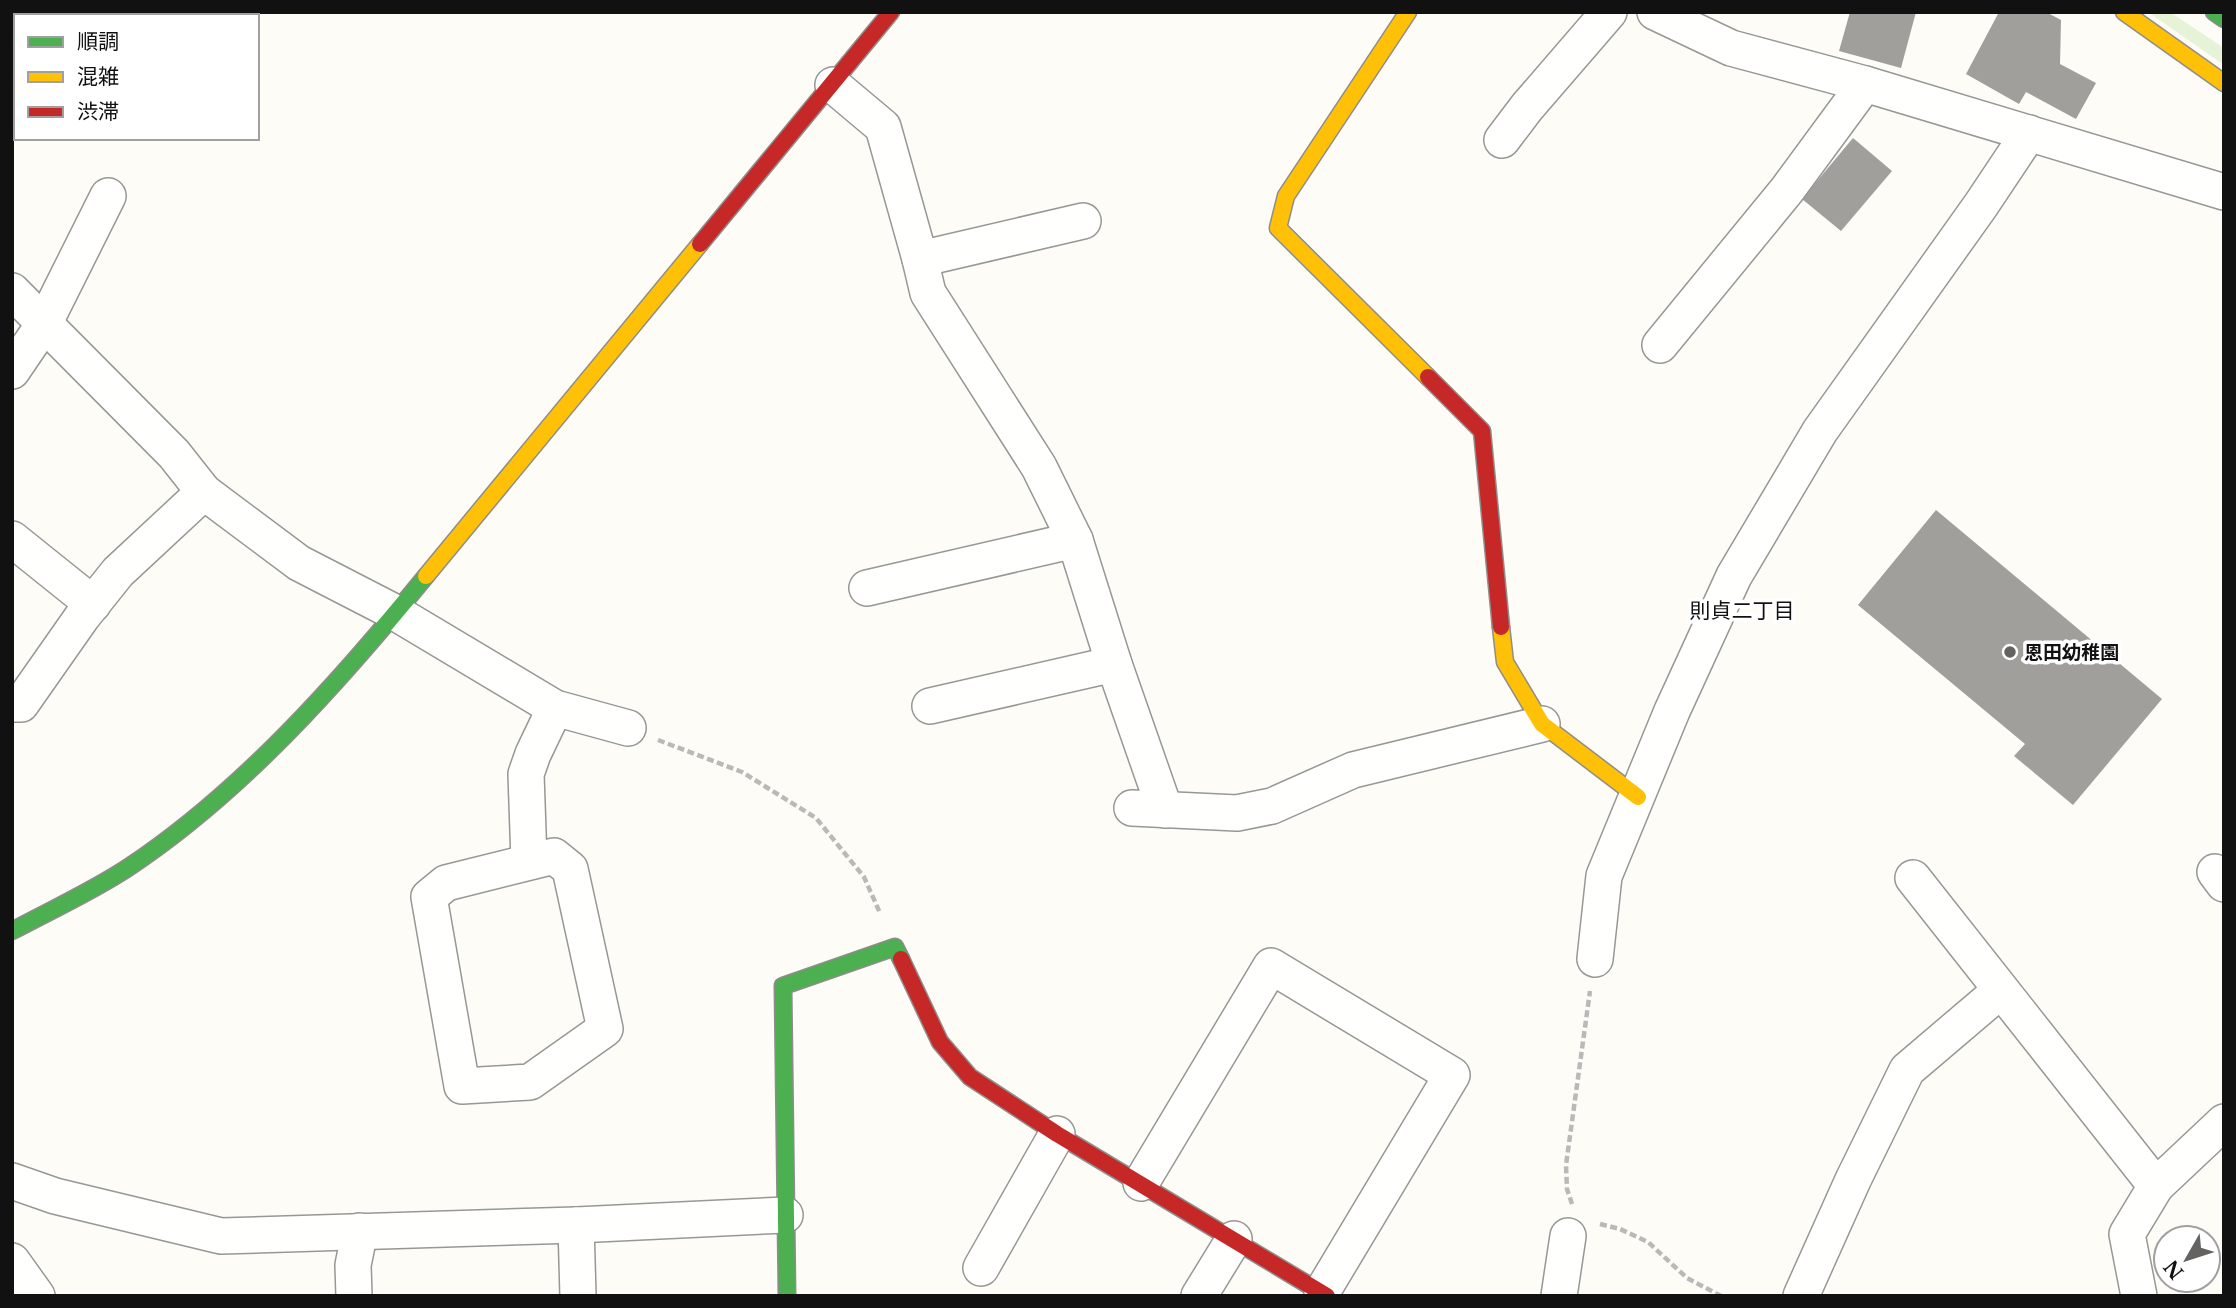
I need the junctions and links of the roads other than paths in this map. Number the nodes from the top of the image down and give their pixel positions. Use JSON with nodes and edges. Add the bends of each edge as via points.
{"nodes":[{"id":1,"x":891,"y":12,"type":"edge"},
{"id":2,"x":1408,"y":12,"type":"edge"},
{"id":3,"x":1609,"y":12,"type":"edge"},
{"id":4,"x":1654,"y":12,"type":"edge"},
{"id":5,"x":2124,"y":12,"type":"edge"},
{"id":6,"x":2214,"y":12,"type":"edge"},
{"id":7,"x":2224,"y":19,"type":"edge"},
{"id":8,"x":2224,"y":83,"type":"edge"},
{"id":9,"x":1865,"y":84,"type":"junction"},
{"id":10,"x":833,"y":85,"type":"junction"},
{"id":11,"x":2029,"y":133,"type":"junction"},
{"id":12,"x":1502,"y":140,"type":"dead end"},
{"id":13,"x":2224,"y":192,"type":"edge"},
{"id":14,"x":108,"y":196,"type":"dead end"},
{"id":15,"x":1083,"y":221,"type":"dead end"},
{"id":16,"x":920,"y":259,"type":"junction"},
{"id":17,"x":12,"y":290,"type":"edge"},
{"id":18,"x":44,"y":324,"type":"junction"},
{"id":19,"x":1660,"y":345,"type":"dead end"},
{"id":20,"x":12,"y":371,"type":"edge"},
{"id":21,"x":204,"y":492,"type":"junction"},
{"id":22,"x":12,"y":540,"type":"edge"},
{"id":23,"x":1075,"y":540,"type":"junction"},
{"id":24,"x":867,"y":588,"type":"dead end"},
{"id":25,"x":93,"y":604,"type":"junction"},
{"id":26,"x":396,"y":613,"type":"junction"},
{"id":27,"x":1114,"y":664,"type":"junction"},
{"id":28,"x":12,"y":704,"type":"edge"},
{"id":29,"x":930,"y":706,"type":"dead end"},
{"id":30,"x":555,"y":708,"type":"junction"},
{"id":31,"x":1542,"y":724,"type":"junction"},
{"id":32,"x":628,"y":728,"type":"road end"},
{"id":33,"x":1638,"y":797,"type":"junction"},
{"id":34,"x":529,"y":861,"type":"junction"},
{"id":35,"x":1913,"y":878,"type":"dead end"},
{"id":36,"x":12,"y":931,"type":"edge"},
{"id":37,"x":1595,"y":958,"type":"road end"},
{"id":38,"x":2001,"y":990,"type":"junction"},
{"id":39,"x":2224,"y":1122,"type":"edge"},
{"id":40,"x":1058,"y":1134,"type":"junction"},
{"id":41,"x":12,"y":1181,"type":"edge"},
{"id":42,"x":1141,"y":1184,"type":"junction"},
{"id":43,"x":2156,"y":1186,"type":"junction"},
{"id":44,"x":785,"y":1215,"type":"junction"},
{"id":45,"x":1577,"y":1222,"type":"road end"},
{"id":46,"x":576,"y":1225,"type":"junction"},
{"id":47,"x":360,"y":1231,"type":"junction"},
{"id":48,"x":1234,"y":1239,"type":"junction"},
{"id":49,"x":12,"y":1261,"type":"edge"},
{"id":50,"x":981,"y":1268,"type":"dead end"},
{"id":51,"x":1324,"y":1294,"type":"edge"},
{"id":52,"x":37,"y":1296,"type":"edge"},
{"id":53,"x":354,"y":1296,"type":"edge"},
{"id":54,"x":578,"y":1296,"type":"edge"},
{"id":55,"x":788,"y":1296,"type":"edge"},
{"id":56,"x":1199,"y":1296,"type":"edge"},
{"id":57,"x":1559,"y":1296,"type":"edge"},
{"id":58,"x":1801,"y":1296,"type":"edge"},
{"id":59,"x":2139,"y":1296,"type":"edge"}],
"edges":[{"from":1,"to":10,"type":"main road"},
{"from":2,"to":31,"type":"main road","via":[[1286,195],[1278,228],[1482,431],[1505,662]]},
{"from":3,"to":12,"type":"street"},
{"from":4,"to":9,"type":"street","via":[[1731,48]]},
{"from":5,"to":8,"type":"main road"},
{"from":6,"to":7,"type":"main road"},
{"from":9,"to":11,"type":"street"},
{"from":9,"to":19,"type":"street","via":[[1787,190]]},
{"from":10,"to":16,"type":"street","via":[[883,127]]},
{"from":10,"to":26,"type":"main road"},
{"from":11,"to":13,"type":"street"},
{"from":11,"to":33,"type":"street","via":[[1820,431],[1734,576]]},
{"from":14,"to":18,"type":"street"},
{"from":15,"to":16,"type":"street"},
{"from":16,"to":23,"type":"street","via":[[928,293],[1039,467]]},
{"from":17,"to":18,"type":"street"},
{"from":18,"to":20,"type":"street"},
{"from":18,"to":21,"type":"street","via":[[174,454]]},
{"from":21,"to":25,"type":"street","via":[[118,572]]},
{"from":21,"to":26,"type":"street","via":[[299,563]]},
{"from":22,"to":25,"type":"street"},
{"from":23,"to":24,"type":"street"},
{"from":23,"to":27,"type":"street"},
{"from":25,"to":28,"type":"street","via":[[21,704]]},
{"from":26,"to":30,"type":"street"},
{"from":26,"to":36,"type":"main road","via":[[287,733],[200,815],[128,867]]},
{"from":27,"to":29,"type":"street"},
{"from":27,"to":31,"type":"street","via":[[1148,809],[1237,813],[1272,806],[1353,770]]},
{"from":30,"to":32,"type":"street"},
{"from":30,"to":34,"type":"street","via":[[526,774]]},
{"from":31,"to":33,"type":"main road"},
{"from":33,"to":37,"type":"street","via":[[1604,876]]},
{"from":34,"to":34,"type":"street","via":[[446,883],[429,897],[462,1087],[530,1082],[605,1029],[570,869],[554,856]]},
{"from":35,"to":38,"type":"street"},
{"from":38,"to":43,"type":"street"},
{"from":38,"to":58,"type":"street","via":[[1907,1070]]},
{"from":39,"to":43,"type":"street"},
{"from":40,"to":42,"type":"main road"},
{"from":40,"to":44,"type":"main road","via":[[970,1077],[940,1042],[895,947],[783,986]]},
{"from":40,"to":50,"type":"street"},
{"from":41,"to":47,"type":"street","via":[[55,1196],[221,1236]]},
{"from":42,"to":48,"type":"main road"},
{"from":42,"to":51,"type":"street","via":[[1271,966],[1452,1075]]},
{"from":43,"to":59,"type":"street","via":[[2127,1234]]},
{"from":44,"to":46,"type":"street"},
{"from":44,"to":55,"type":"main road"},
{"from":45,"to":57,"type":"street"},
{"from":46,"to":47,"type":"street"},
{"from":46,"to":54,"type":"street"},
{"from":47,"to":53,"type":"street","via":[[353,1265]]},
{"from":48,"to":51,"type":"main road"},
{"from":48,"to":56,"type":"street"},
{"from":49,"to":52,"type":"street"}]}
